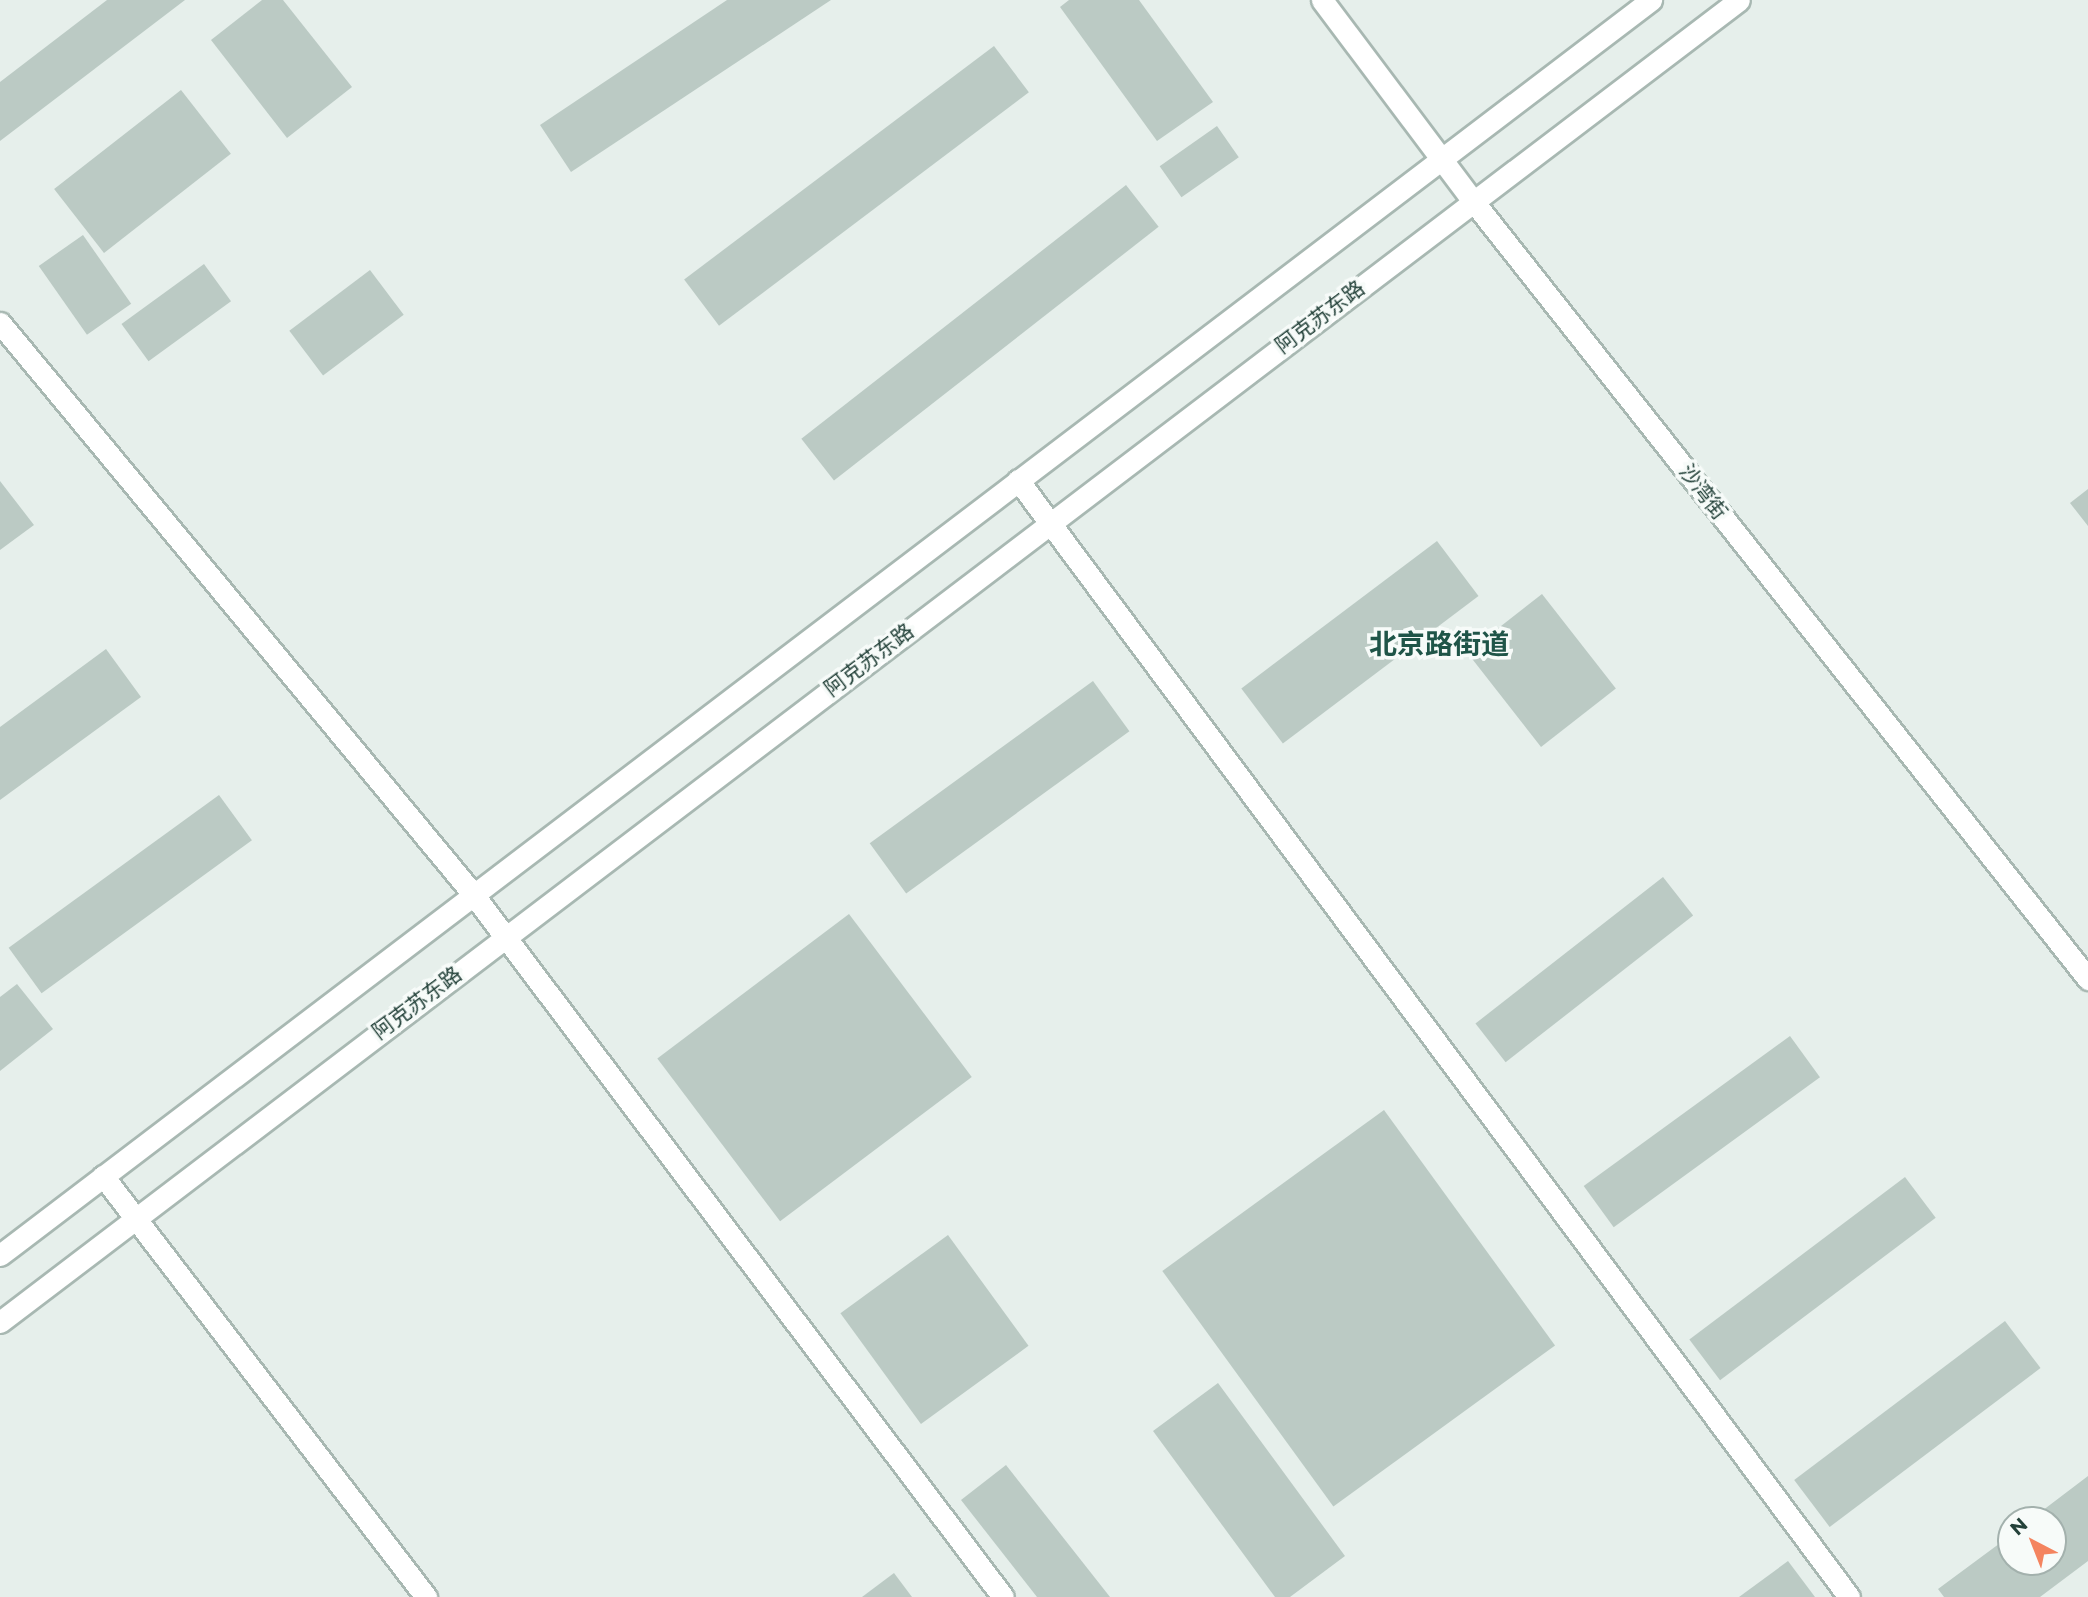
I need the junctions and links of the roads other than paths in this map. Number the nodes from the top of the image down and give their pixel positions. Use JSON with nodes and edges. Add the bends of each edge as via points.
{"nodes":[{"id":1,"x":1322,"y":0,"type":"edge"},
{"id":2,"x":1651,"y":0,"type":"edge"},
{"id":3,"x":1739,"y":0,"type":"edge"},
{"id":4,"x":1441,"y":158,"type":"junction"},
{"id":5,"x":1473,"y":201,"type":"junction"},
{"id":6,"x":0,"y":323,"type":"edge"},
{"id":7,"x":1017,"y":480,"type":"junction"},
{"id":8,"x":1050,"y":523,"type":"junction"},
{"id":9,"x":473,"y":894,"type":"junction"},
{"id":10,"x":505,"y":937,"type":"junction"},
{"id":11,"x":2088,"y":979,"type":"edge"},
{"id":12,"x":103,"y":1176,"type":"junction"},
{"id":13,"x":135,"y":1218,"type":"junction"},
{"id":14,"x":0,"y":1255,"type":"edge"},
{"id":15,"x":0,"y":1322,"type":"edge"},
{"id":16,"x":426,"y":1597,"type":"edge"},
{"id":17,"x":1003,"y":1597,"type":"edge"},
{"id":18,"x":1849,"y":1597,"type":"edge"}],
"edges":[{"from":1,"to":4,"type":"street","name":"沙湾街"},
{"from":2,"to":4,"type":"street"},
{"from":3,"to":5,"type":"street","name":"阿克苏东路"},
{"from":4,"to":5,"type":"street","name":"沙湾街"},
{"from":4,"to":7,"type":"street"},
{"from":5,"to":8,"type":"street","name":"阿克苏东路"},
{"from":5,"to":11,"type":"street","name":"沙湾街"},
{"from":6,"to":9,"type":"street"},
{"from":7,"to":8,"type":"street"},
{"from":7,"to":9,"type":"street"},
{"from":8,"to":10,"type":"street","name":"阿克苏东路"},
{"from":8,"to":18,"type":"street"},
{"from":9,"to":10,"type":"street"},
{"from":9,"to":12,"type":"street"},
{"from":10,"to":13,"type":"street","name":"阿克苏东路"},
{"from":10,"to":17,"type":"street"},
{"from":12,"to":13,"type":"street"},
{"from":12,"to":14,"type":"street"},
{"from":13,"to":15,"type":"street","name":"阿克苏东路"},
{"from":13,"to":16,"type":"street"}]}
